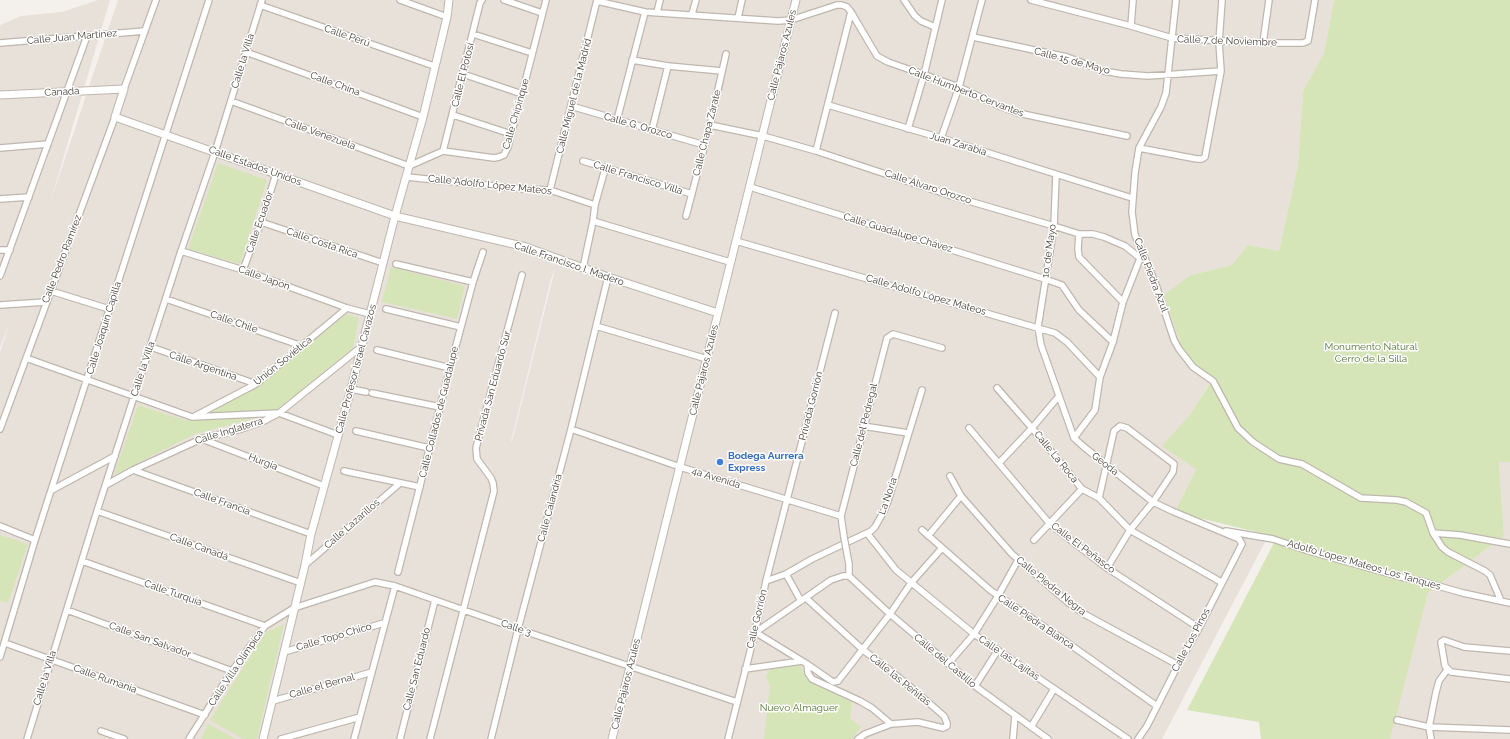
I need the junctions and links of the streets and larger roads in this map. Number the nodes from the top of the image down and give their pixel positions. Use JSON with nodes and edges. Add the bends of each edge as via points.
{"nodes":[{"id":1,"x":156,"y":0,"type":"edge"},
{"id":2,"x":210,"y":0,"type":"edge"},
{"id":3,"x":400,"y":0,"type":"edge"},
{"id":4,"x":449,"y":0,"type":"edge"},
{"id":5,"x":482,"y":0,"type":"edge"},
{"id":6,"x":504,"y":0,"type":"edge"},
{"id":7,"x":546,"y":0,"type":"edge"},
{"id":8,"x":660,"y":0,"type":"edge"},
{"id":9,"x":696,"y":0,"type":"edge"},
{"id":10,"x":742,"y":0,"type":"edge"},
{"id":11,"x":796,"y":0,"type":"edge"},
{"id":12,"x":904,"y":0,"type":"edge"},
{"id":13,"x":942,"y":0,"type":"edge"},
{"id":14,"x":982,"y":0,"type":"edge"},
{"id":15,"x":1031,"y":0,"type":"edge"},
{"id":16,"x":1133,"y":0,"type":"edge"},
{"id":17,"x":1176,"y":0,"type":"edge"},
{"id":18,"x":1222,"y":0,"type":"edge"},
{"id":19,"x":1269,"y":0,"type":"edge"},
{"id":20,"x":1314,"y":0,"type":"edge"},
{"id":21,"x":597,"y":1,"type":"edge"},
{"id":22,"x":261,"y":3,"type":"edge"},
{"id":23,"x":645,"y":12,"type":"junction"},
{"id":24,"x":658,"y":12,"type":"junction"},
{"id":25,"x":851,"y":12,"type":"junction"},
{"id":26,"x":542,"y":13,"type":"junction"},
{"id":27,"x":692,"y":14,"type":"junction"},
{"id":28,"x":447,"y":17,"type":"junction"},
{"id":29,"x":738,"y":18,"type":"junction"},
{"id":30,"x":791,"y":20,"type":"junction"},
{"id":31,"x":1131,"y":26,"type":"junction"},
{"id":32,"x":935,"y":27,"type":"junction"},
{"id":33,"x":145,"y":31,"type":"junction"},
{"id":34,"x":473,"y":34,"type":"junction"},
{"id":35,"x":87,"y":36,"type":"junction"},
{"id":36,"x":973,"y":37,"type":"junction"},
{"id":37,"x":1172,"y":38,"type":"junction"},
{"id":38,"x":1219,"y":42,"type":"junction"},
{"id":39,"x":0,"y":43,"type":"edge"},
{"id":40,"x":1263,"y":43,"type":"junction"},
{"id":41,"x":246,"y":52,"type":"junction"},
{"id":42,"x":532,"y":53,"type":"junction"},
{"id":43,"x":726,"y":54,"type":"dead end"},
{"id":44,"x":632,"y":60,"type":"junction"},
{"id":45,"x":434,"y":66,"type":"junction"},
{"id":46,"x":668,"y":66,"type":"junction"},
{"id":47,"x":722,"y":71,"type":"junction"},
{"id":48,"x":1221,"y":71,"type":"junction"},
{"id":49,"x":464,"y":74,"type":"junction"},
{"id":50,"x":924,"y":75,"type":"junction"},
{"id":51,"x":1168,"y":76,"type":"junction"},
{"id":52,"x":958,"y":87,"type":"junction"},
{"id":53,"x":124,"y":89,"type":"junction"},
{"id":54,"x":68,"y":91,"type":"junction"},
{"id":55,"x":522,"y":94,"type":"junction"},
{"id":56,"x":0,"y":96,"type":"edge"},
{"id":57,"x":231,"y":101,"type":"junction"},
{"id":58,"x":828,"y":105,"type":"junction"},
{"id":59,"x":571,"y":106,"type":"junction"},
{"id":60,"x":453,"y":115,"type":"junction"},
{"id":61,"x":115,"y":117,"type":"junction"},
{"id":62,"x":423,"y":117,"type":"junction"},
{"id":63,"x":617,"y":120,"type":"junction"},
{"id":64,"x":710,"y":125,"type":"junction"},
{"id":65,"x":908,"y":129,"type":"junction"},
{"id":66,"x":652,"y":130,"type":"junction"},
{"id":67,"x":511,"y":134,"type":"junction"},
{"id":68,"x":166,"y":136,"type":"junction"},
{"id":69,"x":762,"y":136,"type":"junction"},
{"id":70,"x":1127,"y":136,"type":"dead end"},
{"id":71,"x":941,"y":138,"type":"junction"},
{"id":72,"x":48,"y":144,"type":"junction"},
{"id":73,"x":704,"y":145,"type":"junction"},
{"id":74,"x":0,"y":148,"type":"edge"},
{"id":75,"x":1139,"y":148,"type":"junction"},
{"id":76,"x":443,"y":151,"type":"junction"},
{"id":77,"x":816,"y":151,"type":"junction"},
{"id":78,"x":215,"y":152,"type":"junction"},
{"id":79,"x":584,"y":161,"type":"dead end"},
{"id":80,"x":409,"y":166,"type":"junction"},
{"id":81,"x":605,"y":169,"type":"junction"},
{"id":82,"x":276,"y":174,"type":"junction"},
{"id":83,"x":1056,"y":175,"type":"junction"},
{"id":84,"x":407,"y":176,"type":"junction"},
{"id":85,"x":750,"y":187,"type":"junction"},
{"id":86,"x":550,"y":190,"type":"junction"},
{"id":87,"x":692,"y":194,"type":"junction"},
{"id":88,"x":29,"y":197,"type":"junction"},
{"id":89,"x":1132,"y":198,"type":"junction"},
{"id":90,"x":0,"y":199,"type":"edge"},
{"id":91,"x":595,"y":205,"type":"junction"},
{"id":92,"x":395,"y":216,"type":"junction"},
{"id":93,"x":686,"y":216,"type":"dead end"},
{"id":94,"x":593,"y":221,"type":"junction"},
{"id":95,"x":261,"y":222,"type":"junction"},
{"id":96,"x":1054,"y":226,"type":"junction"},
{"id":97,"x":1079,"y":234,"type":"junction"},
{"id":98,"x":736,"y":241,"type":"junction"},
{"id":99,"x":0,"y":250,"type":"edge"},
{"id":100,"x":10,"y":250,"type":"junction"},
{"id":101,"x":182,"y":251,"type":"junction"},
{"id":102,"x":483,"y":252,"type":"dead end"},
{"id":103,"x":1143,"y":252,"type":"junction"},
{"id":104,"x":1140,"y":258,"type":"junction"},
{"id":105,"x":730,"y":262,"type":"junction"},
{"id":106,"x":383,"y":263,"type":"junction"},
{"id":107,"x":396,"y":264,"type":"dead end"},
{"id":108,"x":583,"y":268,"type":"junction"},
{"id":109,"x":244,"y":270,"type":"junction"},
{"id":110,"x":522,"y":274,"type":"dead end"},
{"id":111,"x":0,"y":276,"type":"edge"},
{"id":112,"x":608,"y":277,"type":"junction"},
{"id":113,"x":1045,"y":279,"type":"junction"},
{"id":114,"x":473,"y":282,"type":"junction"},
{"id":115,"x":51,"y":290,"type":"junction"},
{"id":116,"x":166,"y":299,"type":"junction"},
{"id":117,"x":46,"y":302,"type":"junction"},
{"id":118,"x":1124,"y":302,"type":"junction"},
{"id":119,"x":0,"y":305,"type":"edge"},
{"id":120,"x":347,"y":308,"type":"junction"},
{"id":121,"x":109,"y":309,"type":"junction"},
{"id":122,"x":386,"y":309,"type":"dead end"},
{"id":123,"x":718,"y":313,"type":"junction"},
{"id":124,"x":835,"y":313,"type":"dead end"},
{"id":125,"x":370,"y":314,"type":"junction"},
{"id":126,"x":596,"y":326,"type":"junction"},
{"id":127,"x":461,"y":327,"type":"junction"},
{"id":128,"x":1038,"y":327,"type":"junction"},
{"id":129,"x":1114,"y":342,"type":"junction"},
{"id":130,"x":302,"y":346,"type":"junction"},
{"id":131,"x":151,"y":347,"type":"junction"},
{"id":132,"x":361,"y":347,"type":"junction"},
{"id":133,"x":942,"y":348,"type":"dead end"},
{"id":134,"x":377,"y":350,"type":"dead end"},
{"id":135,"x":26,"y":358,"type":"junction"},
{"id":136,"x":707,"y":359,"type":"junction"},
{"id":137,"x":450,"y":368,"type":"junction"},
{"id":138,"x":1100,"y":377,"type":"junction"},
{"id":139,"x":87,"y":381,"type":"junction"},
{"id":140,"x":256,"y":384,"type":"junction"},
{"id":141,"x":998,"y":388,"type":"dead end"},
{"id":142,"x":351,"y":389,"type":"junction"},
{"id":143,"x":922,"y":390,"type":"dead end"},
{"id":144,"x":134,"y":396,"type":"junction"},
{"id":145,"x":1059,"y":396,"type":"junction"},
{"id":146,"x":440,"y":407,"type":"junction"},
{"id":147,"x":279,"y":412,"type":"junction"},
{"id":148,"x":192,"y":417,"type":"junction"},
{"id":149,"x":863,"y":426,"type":"junction"},
{"id":150,"x":969,"y":428,"type":"dead end"},
{"id":151,"x":1032,"y":428,"type":"junction"},
{"id":152,"x":0,"y":429,"type":"edge"},
{"id":153,"x":571,"y":429,"type":"junction"},
{"id":154,"x":356,"y":431,"type":"dead end"},
{"id":155,"x":908,"y":433,"type":"junction"},
{"id":156,"x":338,"y":435,"type":"junction"},
{"id":157,"x":201,"y":438,"type":"junction"},
{"id":158,"x":1074,"y":438,"type":"junction"},
{"id":159,"x":429,"y":448,"type":"junction"},
{"id":160,"x":115,"y":456,"type":"junction"},
{"id":161,"x":999,"y":463,"type":"junction"},
{"id":162,"x":1107,"y":466,"type":"junction"},
{"id":163,"x":680,"y":467,"type":"junction"},
{"id":164,"x":133,"y":470,"type":"junction"},
{"id":165,"x":344,"y":471,"type":"dead end"},
{"id":166,"x":950,"y":476,"type":"dead end"},
{"id":167,"x":399,"y":484,"type":"junction"},
{"id":168,"x":106,"y":485,"type":"junction"},
{"id":169,"x":324,"y":486,"type":"junction"},
{"id":170,"x":420,"y":487,"type":"junction"},
{"id":171,"x":1082,"y":489,"type":"junction"},
{"id":172,"x":52,"y":490,"type":"junction"},
{"id":173,"x":961,"y":496,"type":"junction"},
{"id":174,"x":1099,"y":498,"type":"junction"},
{"id":175,"x":787,"y":500,"type":"junction"},
{"id":176,"x":1153,"y":502,"type":"junction"},
{"id":177,"x":97,"y":511,"type":"junction"},
{"id":178,"x":841,"y":516,"type":"junction"},
{"id":179,"x":1050,"y":524,"type":"junction"},
{"id":180,"x":0,"y":526,"type":"edge"},
{"id":181,"x":922,"y":530,"type":"dead end"},
{"id":182,"x":1130,"y":530,"type":"junction"},
{"id":183,"x":1218,"y":530,"type":"junction"},
{"id":184,"x":867,"y":533,"type":"junction"},
{"id":185,"x":1433,"y":533,"type":"junction"},
{"id":186,"x":311,"y":534,"type":"junction"},
{"id":187,"x":928,"y":536,"type":"junction"},
{"id":188,"x":35,"y":540,"type":"junction"},
{"id":189,"x":1034,"y":540,"type":"dead end"},
{"id":190,"x":1242,"y":541,"type":"joint"},
{"id":191,"x":1510,"y":544,"type":"edge"},
{"id":192,"x":942,"y":548,"type":"junction"},
{"id":193,"x":1018,"y":560,"type":"junction"},
{"id":194,"x":82,"y":561,"type":"junction"},
{"id":195,"x":305,"y":565,"type":"junction"},
{"id":196,"x":1107,"y":568,"type":"junction"},
{"id":197,"x":398,"y":572,"type":"dead end"},
{"id":198,"x":786,"y":574,"type":"junction"},
{"id":199,"x":849,"y":576,"type":"junction"},
{"id":200,"x":766,"y":581,"type":"junction"},
{"id":201,"x":1222,"y":582,"type":"junction"},
{"id":202,"x":301,"y":583,"type":"junction"},
{"id":203,"x":911,"y":583,"type":"junction"},
{"id":204,"x":395,"y":586,"type":"junction"},
{"id":205,"x":998,"y":596,"type":"junction"},
{"id":206,"x":435,"y":600,"type":"junction"},
{"id":207,"x":804,"y":600,"type":"junction"},
{"id":208,"x":1501,"y":600,"type":"junction"},
{"id":209,"x":1510,"y":603,"type":"edge"},
{"id":210,"x":294,"y":608,"type":"junction"},
{"id":211,"x":67,"y":610,"type":"junction"},
{"id":212,"x":463,"y":610,"type":"junction"},
{"id":213,"x":890,"y":614,"type":"junction"},
{"id":214,"x":384,"y":623,"type":"junction"},
{"id":215,"x":264,"y":626,"type":"junction"},
{"id":216,"x":1199,"y":628,"type":"junction"},
{"id":217,"x":518,"y":629,"type":"junction"},
{"id":218,"x":755,"y":632,"type":"junction"},
{"id":219,"x":974,"y":634,"type":"junction"},
{"id":220,"x":5,"y":643,"type":"junction"},
{"id":221,"x":862,"y":649,"type":"junction"},
{"id":222,"x":998,"y":650,"type":"junction"},
{"id":223,"x":1510,"y":651,"type":"edge"},
{"id":224,"x":284,"y":652,"type":"junction"},
{"id":225,"x":0,"y":657,"type":"edge"},
{"id":226,"x":50,"y":659,"type":"junction"},
{"id":227,"x":805,"y":662,"type":"junction"},
{"id":228,"x":948,"y":664,"type":"junction"},
{"id":229,"x":1178,"y":665,"type":"junction"},
{"id":230,"x":630,"y":667,"type":"junction"},
{"id":231,"x":745,"y":669,"type":"junction"},
{"id":232,"x":1447,"y":670,"type":"junction"},
{"id":233,"x":232,"y":671,"type":"junction"},
{"id":234,"x":372,"y":672,"type":"junction"},
{"id":235,"x":1510,"y":679,"type":"edge"},
{"id":236,"x":975,"y":686,"type":"junction"},
{"id":237,"x":1054,"y":689,"type":"junction"},
{"id":238,"x":273,"y":701,"type":"junction"},
{"id":239,"x":737,"y":702,"type":"junction"},
{"id":240,"x":1157,"y":706,"type":"junction"},
{"id":241,"x":205,"y":715,"type":"junction"},
{"id":242,"x":1015,"y":716,"type":"junction"},
{"id":243,"x":360,"y":717,"type":"junction"},
{"id":244,"x":1397,"y":720,"type":"dead end"},
{"id":245,"x":891,"y":724,"type":"junction"},
{"id":246,"x":1031,"y":727,"type":"junction"},
{"id":247,"x":1429,"y":727,"type":"junction"},
{"id":248,"x":1510,"y":730,"type":"edge"},
{"id":249,"x":101,"y":731,"type":"dead end"},
{"id":250,"x":27,"y":739,"type":"edge"},
{"id":251,"x":124,"y":739,"type":"edge"},
{"id":252,"x":189,"y":739,"type":"edge"},
{"id":253,"x":263,"y":739,"type":"edge"},
{"id":254,"x":281,"y":739,"type":"edge"},
{"id":255,"x":354,"y":739,"type":"edge"},
{"id":256,"x":400,"y":739,"type":"edge"},
{"id":257,"x":430,"y":739,"type":"edge"},
{"id":258,"x":491,"y":739,"type":"edge"},
{"id":259,"x":612,"y":739,"type":"edge"},
{"id":260,"x":728,"y":739,"type":"edge"},
{"id":261,"x":858,"y":739,"type":"edge"},
{"id":262,"x":1012,"y":739,"type":"edge"},
{"id":263,"x":1048,"y":739,"type":"edge"},
{"id":264,"x":1128,"y":739,"type":"edge"},
{"id":265,"x":1138,"y":739,"type":"edge"},
{"id":266,"x":1431,"y":739,"type":"edge"}],
"edges":[{"from":1,"to":33,"type":"street"},
{"from":2,"to":68,"type":"street","name":"Calle Joaquín Capilla"},
{"from":3,"to":28,"type":"street"},
{"from":4,"to":28,"type":"street","name":"Calle Profesor Israel Cavazos"},
{"from":5,"to":34,"type":"street","name":"Calle El Potosí"},
{"from":6,"to":26,"type":"street"},
{"from":7,"to":26,"type":"street","name":"Calle Chipinque"},
{"from":8,"to":24,"type":"street"},
{"from":9,"to":27,"type":"street"},
{"from":10,"to":29,"type":"street"},
{"from":11,"to":30,"type":"street","name":"Calle Pájaros Azules"},
{"from":12,"to":32,"type":"street","via":[[915,16]]},
{"from":13,"to":32,"type":"street"},
{"from":14,"to":36,"type":"street"},
{"from":15,"to":31,"type":"street","name":"Calle 7 de Noviembre"},
{"from":16,"to":31,"type":"street"},
{"from":17,"to":37,"type":"street","name":"Calle Piedra Azul"},
{"from":18,"to":38,"type":"street"},
{"from":19,"to":40,"type":"street"},
{"from":20,"to":40,"type":"street","name":"Calle 7 de Noviembre","via":[[1308,41]]},
{"from":21,"to":23,"type":"street"},
{"from":21,"to":59,"type":"street","name":"Calle Miguel de la Madrid"},
{"from":22,"to":41,"type":"street","name":"Calle la Villa"},
{"from":22,"to":45,"type":"street","name":"Calle Perú"},
{"from":23,"to":24,"type":"street"},
{"from":23,"to":44,"type":"street"},
{"from":24,"to":27,"type":"street"},
{"from":25,"to":30,"type":"street","via":[[847,7],[837,5]]},
{"from":25,"to":50,"type":"street","name":"Calle Humberto Cervantes","via":[[877,56]]},
{"from":25,"to":58,"type":"street"},
{"from":26,"to":42,"type":"street","name":"Calle Chipinque"},
{"from":27,"to":29,"type":"street"},
{"from":28,"to":45,"type":"street","name":"Calle Profesor Israel Cavazos"},
{"from":29,"to":30,"type":"street"},
{"from":30,"to":69,"type":"street","name":"Calle Pájaros Azules"},
{"from":31,"to":37,"type":"street","name":"Calle 7 de Noviembre"},
{"from":32,"to":50,"type":"street"},
{"from":33,"to":35,"type":"street","name":"Calle Juan Martínez"},
{"from":33,"to":53,"type":"street"},
{"from":34,"to":42,"type":"street"},
{"from":34,"to":49,"type":"street","name":"Calle El Potosí"},
{"from":35,"to":39,"type":"street","name":"Calle Juan Martínez"},
{"from":35,"to":54,"type":"street"},
{"from":36,"to":51,"type":"street","name":"Calle 15 de Mayo","via":[[1067,57],[1104,71]]},
{"from":36,"to":52,"type":"street"},
{"from":37,"to":38,"type":"street","name":"Calle 7 de Noviembre"},
{"from":37,"to":51,"type":"street","name":"Calle Piedra Azul"},
{"from":38,"to":40,"type":"street","name":"Calle 7 de Noviembre"},
{"from":38,"to":48,"type":"street"},
{"from":41,"to":57,"type":"street","name":"Calle la Villa"},
{"from":41,"to":62,"type":"street","name":"Calle China"},
{"from":42,"to":55,"type":"street","name":"Calle Chipinque"},
{"from":43,"to":47,"type":"street","name":"Calle Chapa Zárate"},
{"from":44,"to":46,"type":"street"},
{"from":44,"to":63,"type":"street"},
{"from":45,"to":62,"type":"street","name":"Calle Profesor Israel Cavazos"},
{"from":46,"to":47,"type":"street"},
{"from":46,"to":66,"type":"street"},
{"from":47,"to":64,"type":"street","name":"Calle Chapa Zárate"},
{"from":48,"to":51,"type":"street","name":"Calle 15 de Mayo"},
{"from":48,"to":75,"type":"street","via":[[1204,157],[1197,159]]},
{"from":49,"to":55,"type":"street"},
{"from":49,"to":60,"type":"street","name":"Calle El Potosí"},
{"from":50,"to":52,"type":"street","name":"Calle Humberto Cervantes"},
{"from":50,"to":65,"type":"street"},
{"from":51,"to":75,"type":"street","name":"Calle Piedra Azul","via":[[1161,107]]},
{"from":52,"to":70,"type":"street","name":"Calle Humberto Cervantes","via":[[1018,113]]},
{"from":52,"to":71,"type":"street"},
{"from":53,"to":54,"type":"street","name":"Canada"},
{"from":53,"to":61,"type":"street","name":"Calle Pedro Ramírez"},
{"from":54,"to":56,"type":"street","name":"Canada"},
{"from":54,"to":72,"type":"street"},
{"from":55,"to":67,"type":"street","name":"Calle Chipinque"},
{"from":57,"to":78,"type":"street","name":"Calle la Villa"},
{"from":57,"to":80,"type":"street","name":"Calle Venezuela"},
{"from":58,"to":65,"type":"street","name":"Juan Zarabia"},
{"from":58,"to":77,"type":"street"},
{"from":59,"to":63,"type":"street","name":"Calle G. Orozco"},
{"from":59,"to":86,"type":"street","name":"Calle Miguel de la Madrid"},
{"from":60,"to":67,"type":"street"},
{"from":60,"to":76,"type":"street","name":"Calle El Potosí"},
{"from":61,"to":68,"type":"street","name":"Calle Estados Unidos"},
{"from":61,"to":115,"type":"street","name":"Calle Pedro Ramírez"},
{"from":62,"to":80,"type":"street","name":"Calle Profesor Israel Cavazos"},
{"from":63,"to":66,"type":"street","name":"Calle G. Orozco"},
{"from":64,"to":69,"type":"street","name":"Calle Álvaro Orozco"},
{"from":64,"to":73,"type":"street","name":"Calle Chapa Zárate"},
{"from":65,"to":71,"type":"street","name":"Juan Zarabia"},
{"from":66,"to":73,"type":"street","name":"Calle G. Orozco"},
{"from":67,"to":76,"type":"street","name":"Calle Chipinque","via":[[507,151],[499,157]]},
{"from":68,"to":78,"type":"street","name":"Calle Estados Unidos"},
{"from":68,"to":121,"type":"street","name":"Calle Joaquín Capilla"},
{"from":69,"to":77,"type":"street","name":"Calle Álvaro Orozco"},
{"from":69,"to":85,"type":"street","name":"Calle Pájaros Azules"},
{"from":71,"to":83,"type":"street","name":"Juan Zarabia"},
{"from":72,"to":74,"type":"street"},
{"from":72,"to":88,"type":"street"},
{"from":73,"to":87,"type":"street","name":"Calle Chapa Zárate"},
{"from":75,"to":89,"type":"street","name":"Calle Piedra Azul"},
{"from":76,"to":80,"type":"street"},
{"from":77,"to":96,"type":"street","name":"Calle Álvaro Orozco","via":[[952,196]]},
{"from":78,"to":82,"type":"street","name":"Calle Estados Unidos"},
{"from":78,"to":101,"type":"street","name":"Calle la Villa"},
{"from":79,"to":81,"type":"street","name":"Calle Francisco Villa"},
{"from":80,"to":84,"type":"street","name":"Calle Profesor Israel Cavazos"},
{"from":81,"to":87,"type":"street","name":"Calle Francisco Villa"},
{"from":81,"to":91,"type":"street"},
{"from":82,"to":92,"type":"street","name":"Calle Estados Unidos"},
{"from":82,"to":95,"type":"street","name":"Calle Ecuador"},
{"from":83,"to":89,"type":"street","name":"Juan Zarabia"},
{"from":83,"to":96,"type":"street","name":"1o. de Mayo"},
{"from":84,"to":86,"type":"street","name":"Calle Adolfo López Mateos"},
{"from":84,"to":92,"type":"street","name":"Calle Profesor Israel Cavazos"},
{"from":85,"to":98,"type":"street","name":"Calle Pájaros Azules"},
{"from":85,"to":113,"type":"street","name":"Calle Guadalupe Chávez"},
{"from":86,"to":91,"type":"street","name":"Calle Adolfo López Mateos"},
{"from":87,"to":93,"type":"street","name":"Calle Chapa Zárate"},
{"from":88,"to":90,"type":"street"},
{"from":88,"to":100,"type":"street"},
{"from":89,"to":103,"type":"street","name":"Calle Piedra Azul","via":[[1134,230]]},
{"from":91,"to":94,"type":"street"},
{"from":92,"to":106,"type":"street","name":"Calle Profesor Israel Cavazos"},
{"from":92,"to":108,"type":"street","name":"Calle Francisco I. Madero","via":[[526,247]]},
{"from":94,"to":105,"type":"street"},
{"from":94,"to":108,"type":"street"},
{"from":95,"to":106,"type":"street","name":"Calle Costa Rica"},
{"from":95,"to":109,"type":"street","name":"Calle Ecuador"},
{"from":96,"to":97,"type":"street","name":"Calle Álvaro Orozco"},
{"from":96,"to":113,"type":"street","name":"1o. de Mayo"},
{"from":97,"to":104,"type":"street","name":"Calle Álvaro Orozco","via":[[1093,234],[1115,240]]},
{"from":97,"to":118,"type":"street","via":[[1080,257]]},
{"from":98,"to":105,"type":"street","name":"Calle Pájaros Azules"},
{"from":98,"to":128,"type":"street","name":"Calle Adolfo López Mateos"},
{"from":99,"to":100,"type":"street"},
{"from":100,"to":111,"type":"street"},
{"from":101,"to":109,"type":"street","name":"Calle Japón"},
{"from":101,"to":116,"type":"street","name":"Calle la Villa"},
{"from":102,"to":114,"type":"street","name":"Calle Collados de Guadalupe"},
{"from":103,"to":104,"type":"street"},
{"from":103,"to":185,"type":"street","name":"Calle Piedra Azul","via":[[1179,349],[1193,367],[1213,381],[1238,428],[1252,442],[1280,459],[1302,464],[1361,498],[1398,500],[1416,507],[1426,513]]},
{"from":104,"to":118,"type":"street"},
{"from":105,"to":123,"type":"street","name":"Calle Pájaros Azules"},
{"from":106,"to":125,"type":"street","name":"Calle Profesor Israel Cavazos"},
{"from":107,"to":114,"type":"street"},
{"from":108,"to":112,"type":"street","name":"Calle Francisco I. Madero"},
{"from":109,"to":120,"type":"street","name":"Calle Japón"},
{"from":110,"to":212,"type":"street","name":"Privada San Eduardo Sur","via":[[476,448],[477,459],[491,478],[494,487]]},
{"from":112,"to":123,"type":"street","name":"Calle Francisco I. Madero"},
{"from":112,"to":126,"type":"street","name":"Calle Calandria"},
{"from":113,"to":128,"type":"street","name":"1o. de Mayo"},
{"from":113,"to":129,"type":"street","name":"Calle Guadalupe Chávez","via":[[1064,286],[1079,310]]},
{"from":114,"to":127,"type":"street","name":"Calle Collados de Guadalupe"},
{"from":115,"to":117,"type":"street","name":"Calle Pedro Ramírez"},
{"from":115,"to":121,"type":"street"},
{"from":116,"to":130,"type":"street","name":"Calle Chile"},
{"from":116,"to":131,"type":"street","name":"Calle la Villa"},
{"from":117,"to":119,"type":"street"},
{"from":117,"to":135,"type":"street","name":"Calle Pedro Ramírez"},
{"from":118,"to":129,"type":"street"},
{"from":120,"to":125,"type":"street","name":"Calle Japón"},
{"from":120,"to":130,"type":"street","name":"Unión Soviética"},
{"from":121,"to":139,"type":"street","name":"Calle Joaquín Capilla"},
{"from":122,"to":127,"type":"street"},
{"from":123,"to":136,"type":"street","name":"Calle Pájaros Azules"},
{"from":124,"to":175,"type":"street","name":"Privada Gorrión"},
{"from":125,"to":132,"type":"street","name":"Calle Profesor Israel Cavazos"},
{"from":126,"to":136,"type":"street"},
{"from":126,"to":153,"type":"street","name":"Calle Calandria"},
{"from":127,"to":137,"type":"street","name":"Calle Collados de Guadalupe"},
{"from":128,"to":138,"type":"street","name":"Calle Adolfo López Mateos","via":[[1061,337]]},
{"from":128,"to":145,"type":"street","name":"Geoda","via":[[1041,345]]},
{"from":129,"to":138,"type":"street"},
{"from":130,"to":140,"type":"street","name":"Unión Soviética"},
{"from":131,"to":140,"type":"street","name":"Calle Argentina"},
{"from":131,"to":144,"type":"street","name":"Calle la Villa"},
{"from":132,"to":142,"type":"street","name":"Calle Profesor Israel Cavazos"},
{"from":132,"to":147,"type":"street","name":"Calle Inglaterra"},
{"from":133,"to":149,"type":"street","name":"Calle del Pedregal","via":[[893,334],[888,336]]},
{"from":134,"to":137,"type":"street"},
{"from":135,"to":139,"type":"street"},
{"from":135,"to":152,"type":"street","name":"Calle Pedro Ramírez"},
{"from":136,"to":163,"type":"street","name":"Calle Pájaros Azules"},
{"from":137,"to":146,"type":"street","name":"Calle Collados de Guadalupe"},
{"from":138,"to":158,"type":"street","via":[[1095,410]]},
{"from":139,"to":144,"type":"street"},
{"from":139,"to":172,"type":"street","name":"Calle Joaquín Capilla"},
{"from":140,"to":148,"type":"street","name":"Unión Soviética"},
{"from":141,"to":151,"type":"street","name":"Calle La Roca"},
{"from":142,"to":146,"type":"street"},
{"from":142,"to":156,"type":"street","name":"Calle Profesor Israel Cavazos"},
{"from":143,"to":155,"type":"street","name":"La Noria"},
{"from":144,"to":148,"type":"street"},
{"from":144,"to":160,"type":"street","name":"Calle la Villa"},
{"from":145,"to":151,"type":"street"},
{"from":145,"to":158,"type":"street","name":"Geoda"},
{"from":146,"to":159,"type":"street","name":"Calle Collados de Guadalupe"},
{"from":147,"to":148,"type":"street"},
{"from":147,"to":156,"type":"street"},
{"from":147,"to":157,"type":"street","name":"Calle Inglaterra","via":[[264,421],[241,429]]},
{"from":149,"to":155,"type":"street"},
{"from":149,"to":178,"type":"street","name":"Calle del Pedregal"},
{"from":150,"to":161,"type":"street","name":"Calle El Peñasco"},
{"from":151,"to":161,"type":"street"},
{"from":151,"to":171,"type":"street","name":"Calle La Roca"},
{"from":153,"to":163,"type":"street","name":"4a Avenida"},
{"from":153,"to":217,"type":"street","name":"Calle Calandria"},
{"from":154,"to":159,"type":"street"},
{"from":155,"to":184,"type":"street","name":"La Noria","via":[[884,510],[875,527]]},
{"from":156,"to":169,"type":"street","name":"Calle Profesor Israel Cavazos"},
{"from":157,"to":164,"type":"street","name":"Calle Inglaterra"},
{"from":157,"to":169,"type":"street","name":"Hurgia"},
{"from":158,"to":162,"type":"street","name":"Geoda"},
{"from":159,"to":170,"type":"street","name":"Calle Collados de Guadalupe"},
{"from":160,"to":168,"type":"street","name":"Calle la Villa"},
{"from":160,"to":172,"type":"street"},
{"from":161,"to":179,"type":"street","name":"Calle El Peñasco"},
{"from":162,"to":174,"type":"street"},
{"from":162,"to":176,"type":"street","name":"Geoda"},
{"from":162,"to":176,"type":"street","via":[[1114,431],[1120,426],[1127,428],[1172,462],[1173,472]]},
{"from":163,"to":175,"type":"street","name":"4a Avenida"},
{"from":163,"to":230,"type":"street","name":"Calle Pájaros Azules"},
{"from":164,"to":168,"type":"street","name":"Calle Inglaterra"},
{"from":164,"to":186,"type":"street","name":"Calle Francia"},
{"from":165,"to":167,"type":"street"},
{"from":166,"to":173,"type":"street","name":"Calle Piedra Negra"},
{"from":167,"to":170,"type":"street"},
{"from":167,"to":195,"type":"street","name":"Calle Lazarillos"},
{"from":168,"to":177,"type":"street","name":"Calle la Villa"},
{"from":169,"to":186,"type":"street","name":"Calle Profesor Israel Cavazos"},
{"from":170,"to":197,"type":"street","name":"Calle Collados de Guadalupe"},
{"from":171,"to":174,"type":"street","name":"Calle La Roca"},
{"from":171,"to":179,"type":"street"},
{"from":172,"to":188,"type":"street","name":"Calle Joaquín Capilla"},
{"from":173,"to":187,"type":"street"},
{"from":173,"to":193,"type":"street","name":"Calle Piedra Negra"},
{"from":174,"to":182,"type":"street","name":"Calle La Roca"},
{"from":175,"to":178,"type":"street","name":"4a Avenida"},
{"from":175,"to":200,"type":"street","name":"Calle Gorrión"},
{"from":176,"to":182,"type":"street"},
{"from":176,"to":183,"type":"street","name":"Geoda"},
{"from":177,"to":194,"type":"street","name":"Calle la Villa"},
{"from":177,"to":202,"type":"street","name":"Calle Canadá"},
{"from":178,"to":199,"type":"street","bridge":true},
{"from":179,"to":189,"type":"street"},
{"from":179,"to":196,"type":"street","name":"Calle El Peñasco"},
{"from":180,"to":188,"type":"street"},
{"from":181,"to":187,"type":"street","name":"Calle Piedra Blanca"},
{"from":182,"to":196,"type":"street"},
{"from":182,"to":201,"type":"street","name":"Calle La Roca"},
{"from":183,"to":190,"type":"street","name":"Geoda"},
{"from":183,"to":208,"type":"street","name":"Adolfo Lopez Mateos Los Tanques","via":[[1258,535],[1401,577]]},
{"from":184,"to":198,"type":"street","name":"La Noria"},
{"from":184,"to":203,"type":"street","name":"Calle las Lajitas","via":[[896,570]]},
{"from":185,"to":191,"type":"street"},
{"from":185,"to":208,"type":"street","via":[[1448,552],[1490,575]]},
{"from":186,"to":195,"type":"street","name":"Calle Profesor Israel Cavazos"},
{"from":187,"to":192,"type":"street","name":"Calle Piedra Blanca"},
{"from":188,"to":220,"type":"street","name":"Calle Joaquín Capilla"},
{"from":190,"to":201,"type":"street","name":"Calle Los Pinos"},
{"from":192,"to":203,"type":"street"},
{"from":192,"to":205,"type":"street","name":"Calle Piedra Blanca"},
{"from":193,"to":205,"type":"street"},
{"from":193,"to":229,"type":"street","name":"Calle Piedra Negra","via":[[1086,615]]},
{"from":194,"to":211,"type":"street","name":"Calle la Villa"},
{"from":194,"to":215,"type":"street","name":"Calle Turquía"},
{"from":195,"to":202,"type":"street","name":"Calle Profesor Israel Cavazos"},
{"from":196,"to":216,"type":"street","name":"Calle El Peñasco"},
{"from":198,"to":200,"type":"street"},
{"from":198,"to":207,"type":"street","name":"Calle las Peñitas"},
{"from":199,"to":207,"type":"street","via":[[831,580]]},
{"from":199,"to":213,"type":"street","name":"Calle del Castillo"},
{"from":200,"to":218,"type":"street","name":"Calle Gorrión"},
{"from":201,"to":216,"type":"street","name":"Calle Los Pinos"},
{"from":202,"to":210,"type":"street","name":"Calle Profesor Israel Cavazos"},
{"from":203,"to":213,"type":"street"},
{"from":203,"to":219,"type":"street","name":"Calle las Lajitas"},
{"from":204,"to":206,"type":"street","name":"Calle 3"},
{"from":204,"to":210,"type":"street","name":"Calle 3","via":[[375,582]]},
{"from":204,"to":214,"type":"street"},
{"from":205,"to":219,"type":"street"},
{"from":205,"to":240,"type":"street","name":"Calle Piedra Blanca"},
{"from":206,"to":212,"type":"street","name":"Calle 3"},
{"from":206,"to":256,"type":"street","name":"Calle San Eduardo"},
{"from":207,"to":218,"type":"street"},
{"from":207,"to":221,"type":"street","name":"Calle las Peñitas"},
{"from":208,"to":209,"type":"street","name":"Adolfo Lopez Mateos Los Tanques"},
{"from":210,"to":215,"type":"street","name":"Calle Villa Olímpica"},
{"from":210,"to":224,"type":"street","name":"Calle Profesor Israel Cavazos"},
{"from":211,"to":226,"type":"street","name":"Calle la Villa"},
{"from":211,"to":233,"type":"street","name":"Calle San Salvador"},
{"from":212,"to":217,"type":"street","name":"Calle 3"},
{"from":212,"to":257,"type":"street","name":"Privada San Eduardo Sur"},
{"from":213,"to":221,"type":"street"},
{"from":213,"to":228,"type":"street","name":"Calle del Castillo"},
{"from":214,"to":224,"type":"street","name":"Calle Topo Chico"},
{"from":214,"to":234,"type":"street"},
{"from":215,"to":233,"type":"street","name":"Calle Villa Olímpica"},
{"from":216,"to":229,"type":"street","name":"Calle Los Pinos"},
{"from":217,"to":230,"type":"street","name":"Calle 3"},
{"from":217,"to":258,"type":"street","name":"Calle Calandria"},
{"from":218,"to":227,"type":"street"},
{"from":218,"to":231,"type":"street","name":"Calle Gorrión"},
{"from":219,"to":222,"type":"street","name":"Calle las Lajitas"},
{"from":219,"to":228,"type":"street"},
{"from":220,"to":225,"type":"street","name":"Calle Joaquín Capilla"},
{"from":220,"to":226,"type":"street","name":"Calle Rumania"},
{"from":221,"to":227,"type":"street","via":[[838,682],[833,682]]},
{"from":221,"to":245,"type":"street","name":"Calle las Peñitas","via":[[944,716],[947,726],[943,728],[918,722]]},
{"from":222,"to":236,"type":"street"},
{"from":222,"to":237,"type":"street","name":"Calle las Lajitas"},
{"from":223,"to":232,"type":"street","via":[[1464,647],[1444,640],[1441,644]]},
{"from":224,"to":238,"type":"street","name":"Calle Profesor Israel Cavazos"},
{"from":226,"to":241,"type":"street","name":"Calle Rumania"},
{"from":226,"to":250,"type":"street","name":"Calle la Villa"},
{"from":227,"to":231,"type":"street"},
{"from":227,"to":245,"type":"street","via":[[812,679],[860,701]]},
{"from":228,"to":236,"type":"street","name":"Calle del Castillo"},
{"from":229,"to":240,"type":"street","name":"Calle Los Pinos"},
{"from":230,"to":239,"type":"street","name":"Calle 3"},
{"from":230,"to":259,"type":"street","name":"Calle Pájaros Azules"},
{"from":231,"to":239,"type":"street","name":"Calle Gorrión"},
{"from":232,"to":235,"type":"street"},
{"from":232,"to":247,"type":"street","via":[[1439,681]]},
{"from":233,"to":241,"type":"street","name":"Calle Villa Olímpica"},
{"from":234,"to":238,"type":"street","name":"Calle el Bernal"},
{"from":234,"to":243,"type":"street"},
{"from":236,"to":242,"type":"street","name":"Calle del Castillo"},
{"from":237,"to":246,"type":"street"},
{"from":237,"to":264,"type":"street","name":"Calle las Lajitas"},
{"from":238,"to":253,"type":"street","name":"Calle Profesor Israel Cavazos"},
{"from":239,"to":260,"type":"street","name":"Calle Gorrión"},
{"from":240,"to":265,"type":"street","name":"Calle Los Pinos"},
{"from":241,"to":252,"type":"street","name":"Calle Villa Olímpica"},
{"from":242,"to":246,"type":"street","name":"Calle del Castillo"},
{"from":242,"to":262,"type":"street"},
{"from":243,"to":254,"type":"street"},
{"from":243,"to":255,"type":"street"},
{"from":244,"to":247,"type":"street"},
{"from":245,"to":261,"type":"street"},
{"from":246,"to":263,"type":"street","name":"Calle del Castillo"},
{"from":247,"to":248,"type":"street"},
{"from":247,"to":266,"type":"street"},
{"from":249,"to":251,"type":"street"}]}
